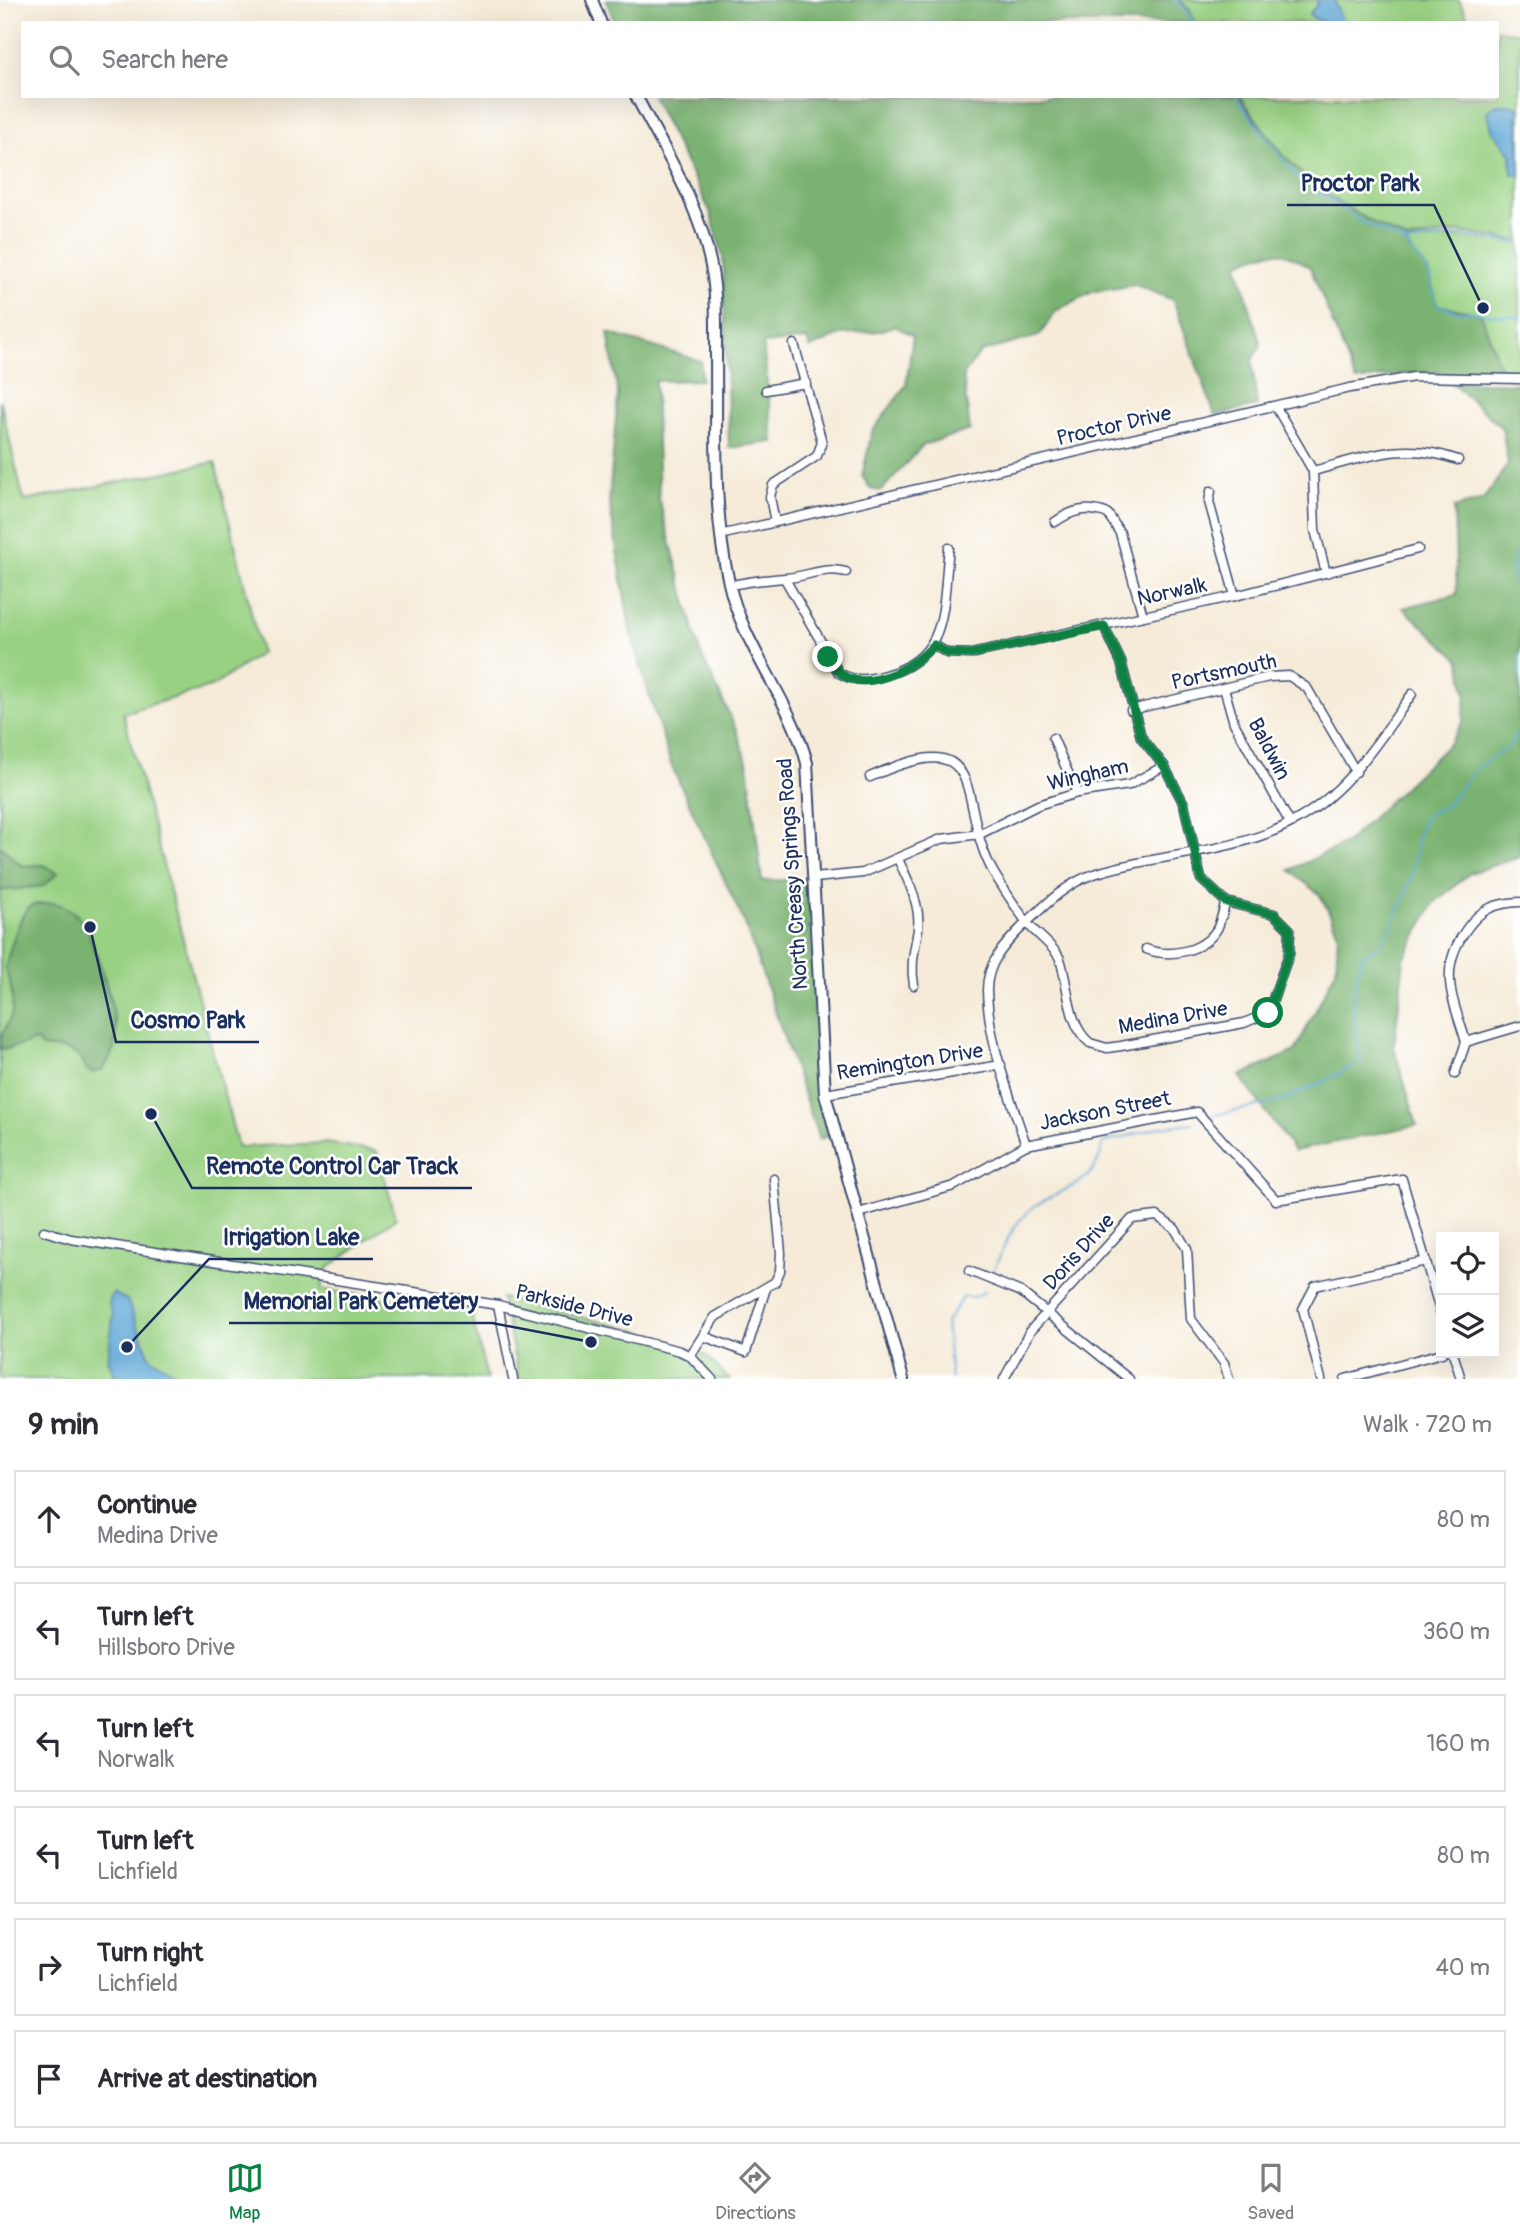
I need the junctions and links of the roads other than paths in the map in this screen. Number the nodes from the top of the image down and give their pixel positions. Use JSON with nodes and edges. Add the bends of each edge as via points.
{"nodes":[{"id":1,"x":592,"y":0,"type":"edge"},
{"id":2,"x":599,"y":21,"type":"edge"},
{"id":3,"x":637,"y":98,"type":"edge"},
{"id":4,"x":794,"y":344,"type":"dead end"},
{"id":5,"x":1520,"y":379,"type":"edge"},
{"id":6,"x":806,"y":383,"type":"junction"},
{"id":7,"x":766,"y":390,"type":"dead end"},
{"id":8,"x":1276,"y":407,"type":"junction"},
{"id":9,"x":1458,"y":460,"type":"dead end"},
{"id":10,"x":1313,"y":471,"type":"junction"},
{"id":11,"x":1211,"y":491,"type":"dead end"},
{"id":12,"x":775,"y":522,"type":"junction"},
{"id":13,"x":1055,"y":522,"type":"dead end"},
{"id":14,"x":720,"y":535,"type":"junction"},
{"id":15,"x":949,"y":548,"type":"dead end"},
{"id":16,"x":1418,"y":549,"type":"dead end"},
{"id":17,"x":846,"y":572,"type":"dead end"},
{"id":18,"x":1326,"y":573,"type":"junction"},
{"id":19,"x":785,"y":579,"type":"junction"},
{"id":20,"x":729,"y":586,"type":"junction"},
{"id":21,"x":1235,"y":596,"type":"junction"},
{"id":22,"x":1143,"y":616,"type":"junction"},
{"id":23,"x":1104,"y":626,"type":"junction"},
{"id":24,"x":934,"y":645,"type":"junction"},
{"id":25,"x":1224,"y":688,"type":"junction"},
{"id":26,"x":1412,"y":694,"type":"dead end"},
{"id":27,"x":1131,"y":710,"type":"junction"},
{"id":28,"x":1053,"y":738,"type":"dead end"},
{"id":29,"x":1164,"y":766,"type":"junction"},
{"id":30,"x":1356,"y":772,"type":"junction"},
{"id":31,"x":870,"y":777,"type":"dead end"},
{"id":32,"x":1077,"y":793,"type":"junction"},
{"id":33,"x":1290,"y":824,"type":"junction"},
{"id":34,"x":980,"y":834,"type":"junction"},
{"id":35,"x":1195,"y":854,"type":"junction"},
{"id":36,"x":898,"y":859,"type":"junction"},
{"id":37,"x":815,"y":878,"type":"junction"},
{"id":38,"x":1226,"y":902,"type":"junction"},
{"id":39,"x":1520,"y":902,"type":"edge"},
{"id":40,"x":1027,"y":922,"type":"junction"},
{"id":41,"x":1146,"y":949,"type":"dead end"},
{"id":42,"x":914,"y":985,"type":"dead end"},
{"id":43,"x":1520,"y":1026,"type":"edge"},
{"id":44,"x":1466,"y":1042,"type":"junction"},
{"id":45,"x":1001,"y":1065,"type":"junction"},
{"id":46,"x":1455,"y":1074,"type":"dead end"},
{"id":47,"x":825,"y":1094,"type":"junction"},
{"id":48,"x":1026,"y":1144,"type":"junction"},
{"id":49,"x":774,"y":1179,"type":"dead end"},
{"id":50,"x":858,"y":1213,"type":"junction"},
{"id":51,"x":44,"y":1230,"type":"dead end"},
{"id":52,"x":1426,"y":1261,"type":"junction"},
{"id":53,"x":969,"y":1271,"type":"dead end"},
{"id":54,"x":766,"y":1287,"type":"junction"},
{"id":55,"x":1436,"y":1296,"type":"edge"},
{"id":56,"x":498,"y":1305,"type":"junction"},
{"id":57,"x":1048,"y":1313,"type":"junction"},
{"id":58,"x":703,"y":1336,"type":"junction"},
{"id":59,"x":1436,"y":1355,"type":"edge"},
{"id":60,"x":690,"y":1356,"type":"junction"},
{"id":61,"x":1455,"y":1358,"type":"edge"},
{"id":62,"x":513,"y":1379,"type":"edge"},
{"id":63,"x":712,"y":1379,"type":"edge"},
{"id":64,"x":903,"y":1379,"type":"edge"},
{"id":65,"x":1004,"y":1379,"type":"edge"},
{"id":66,"x":1129,"y":1379,"type":"edge"},
{"id":67,"x":1229,"y":1379,"type":"edge"},
{"id":68,"x":1321,"y":1379,"type":"edge"},
{"id":69,"x":1345,"y":1379,"type":"edge"},
{"id":70,"x":1461,"y":1379,"type":"edge"}],
"edges":[{"from":1,"to":2,"type":"street"},
{"from":3,"to":14,"type":"street","name":"North Creasy Springs Road","via":[[694,206],[711,265],[716,308]]},
{"from":4,"to":6,"type":"street"},
{"from":5,"to":8,"type":"street","name":"Proctor Drive","via":[[1414,377]]},
{"from":6,"to":7,"type":"street"},
{"from":6,"to":12,"type":"street","via":[[821,449],[773,485],[770,497]]},
{"from":8,"to":10,"type":"street"},
{"from":8,"to":12,"type":"street","name":"Proctor Drive"},
{"from":9,"to":10,"type":"street","via":[[1433,450],[1394,450]]},
{"from":10,"to":18,"type":"street","via":[[1315,530]]},
{"from":11,"to":21,"type":"street","via":[[1209,502]]},
{"from":12,"to":14,"type":"street","name":"Proctor Drive"},
{"from":13,"to":22,"type":"street","via":[[1067,513],[1089,508],[1108,514],[1119,533]]},
{"from":14,"to":20,"type":"street","name":"North Creasy Springs Road"},
{"from":15,"to":24,"type":"street"},
{"from":16,"to":18,"type":"street","name":"Norwalk"},
{"from":17,"to":19,"type":"street","via":[[825,570]]},
{"from":18,"to":21,"type":"street","name":"Norwalk"},
{"from":19,"to":20,"type":"street","via":[[752,579]]},
{"from":19,"to":24,"type":"street","via":[[828,657],[839,673],[850,679],[899,672]]},
{"from":20,"to":37,"type":"street","name":"North Creasy Springs Road","via":[[801,741],[808,774]]},
{"from":21,"to":22,"type":"street","name":"Norwalk"},
{"from":22,"to":23,"type":"street","name":"Norwalk"},
{"from":23,"to":24,"type":"street","name":"Norwalk","via":[[971,654],[947,653]]},
{"from":23,"to":27,"type":"street","via":[[1121,662]]},
{"from":25,"to":27,"type":"street","name":"Portsmouth"},
{"from":25,"to":30,"type":"street","name":"Portsmouth","via":[[1282,675],[1298,680]]},
{"from":25,"to":33,"type":"street","name":"Baldwin","via":[[1234,723]]},
{"from":26,"to":30,"type":"street"},
{"from":27,"to":29,"type":"street","via":[[1141,737]]},
{"from":28,"to":32,"type":"street"},
{"from":29,"to":32,"type":"street","name":"Wingham","via":[[1129,785]]},
{"from":29,"to":35,"type":"street","via":[[1184,804]]},
{"from":30,"to":33,"type":"street","via":[[1324,802]]},
{"from":31,"to":34,"type":"street","via":[[897,765],[937,757],[948,760],[965,775]]},
{"from":32,"to":34,"type":"street","name":"Wingham","via":[[1038,805]]},
{"from":33,"to":35,"type":"street"},
{"from":34,"to":36,"type":"street","name":"Wingham","via":[[941,839]]},
{"from":34,"to":40,"type":"street","via":[[993,872]]},
{"from":35,"to":38,"type":"street","via":[[1201,879]]},
{"from":35,"to":40,"type":"street","via":[[1093,874],[1069,887]]},
{"from":36,"to":37,"type":"street","name":"Wingham","via":[[863,873]]},
{"from":36,"to":42,"type":"street","via":[[916,908],[918,927],[910,967]]},
{"from":37,"to":47,"type":"street","name":"North Creasy Springs Road"},
{"from":38,"to":40,"type":"street","name":"Medina Drive","via":[[1274,914],[1290,930],[1289,954],[1268,1013],[1258,1019],[1107,1048],[1084,1039],[1058,955]]},
{"from":38,"to":41,"type":"street","via":[[1216,929],[1201,946],[1157,954]]},
{"from":39,"to":44,"type":"street","via":[[1485,909],[1453,950],[1451,994]]},
{"from":40,"to":45,"type":"street","via":[[1002,946],[991,966],[987,989]]},
{"from":43,"to":44,"type":"street"},
{"from":44,"to":46,"type":"street"},
{"from":45,"to":47,"type":"street","name":"Remington Drive"},
{"from":45,"to":48,"type":"street"},
{"from":47,"to":50,"type":"street","name":"North Creasy Springs Road"},
{"from":48,"to":50,"type":"street","name":"Jackson Street","via":[[954,1186]]},
{"from":48,"to":52,"type":"street","name":"Jackson Street","via":[[1197,1112],[1276,1200],[1402,1179]]},
{"from":49,"to":54,"type":"street","via":[[780,1271]]},
{"from":50,"to":64,"type":"street","name":"North Creasy Springs Road"},
{"from":51,"to":56,"type":"street","name":"Parkside Drive","via":[[71,1239]]},
{"from":52,"to":55,"type":"street","name":"Jackson Street"},
{"from":52,"to":68,"type":"street","via":[[1315,1286],[1303,1309]]},
{"from":53,"to":57,"type":"street","via":[[1021,1292]]},
{"from":54,"to":58,"type":"street","via":[[715,1317]]},
{"from":54,"to":58,"type":"street","via":[[746,1352]]},
{"from":56,"to":60,"type":"street","name":"Parkside Drive"},
{"from":56,"to":62,"type":"street"},
{"from":57,"to":65,"type":"street","name":"Doris Drive","via":[[1030,1331]]},
{"from":57,"to":66,"type":"street"},
{"from":57,"to":67,"type":"street","name":"Doris Drive","via":[[1132,1219],[1157,1216],[1175,1229],[1187,1249],[1191,1319],[1224,1363]]},
{"from":58,"to":60,"type":"street"},
{"from":59,"to":69,"type":"street"},
{"from":60,"to":63,"type":"street"},
{"from":61,"to":70,"type":"street"}]}
